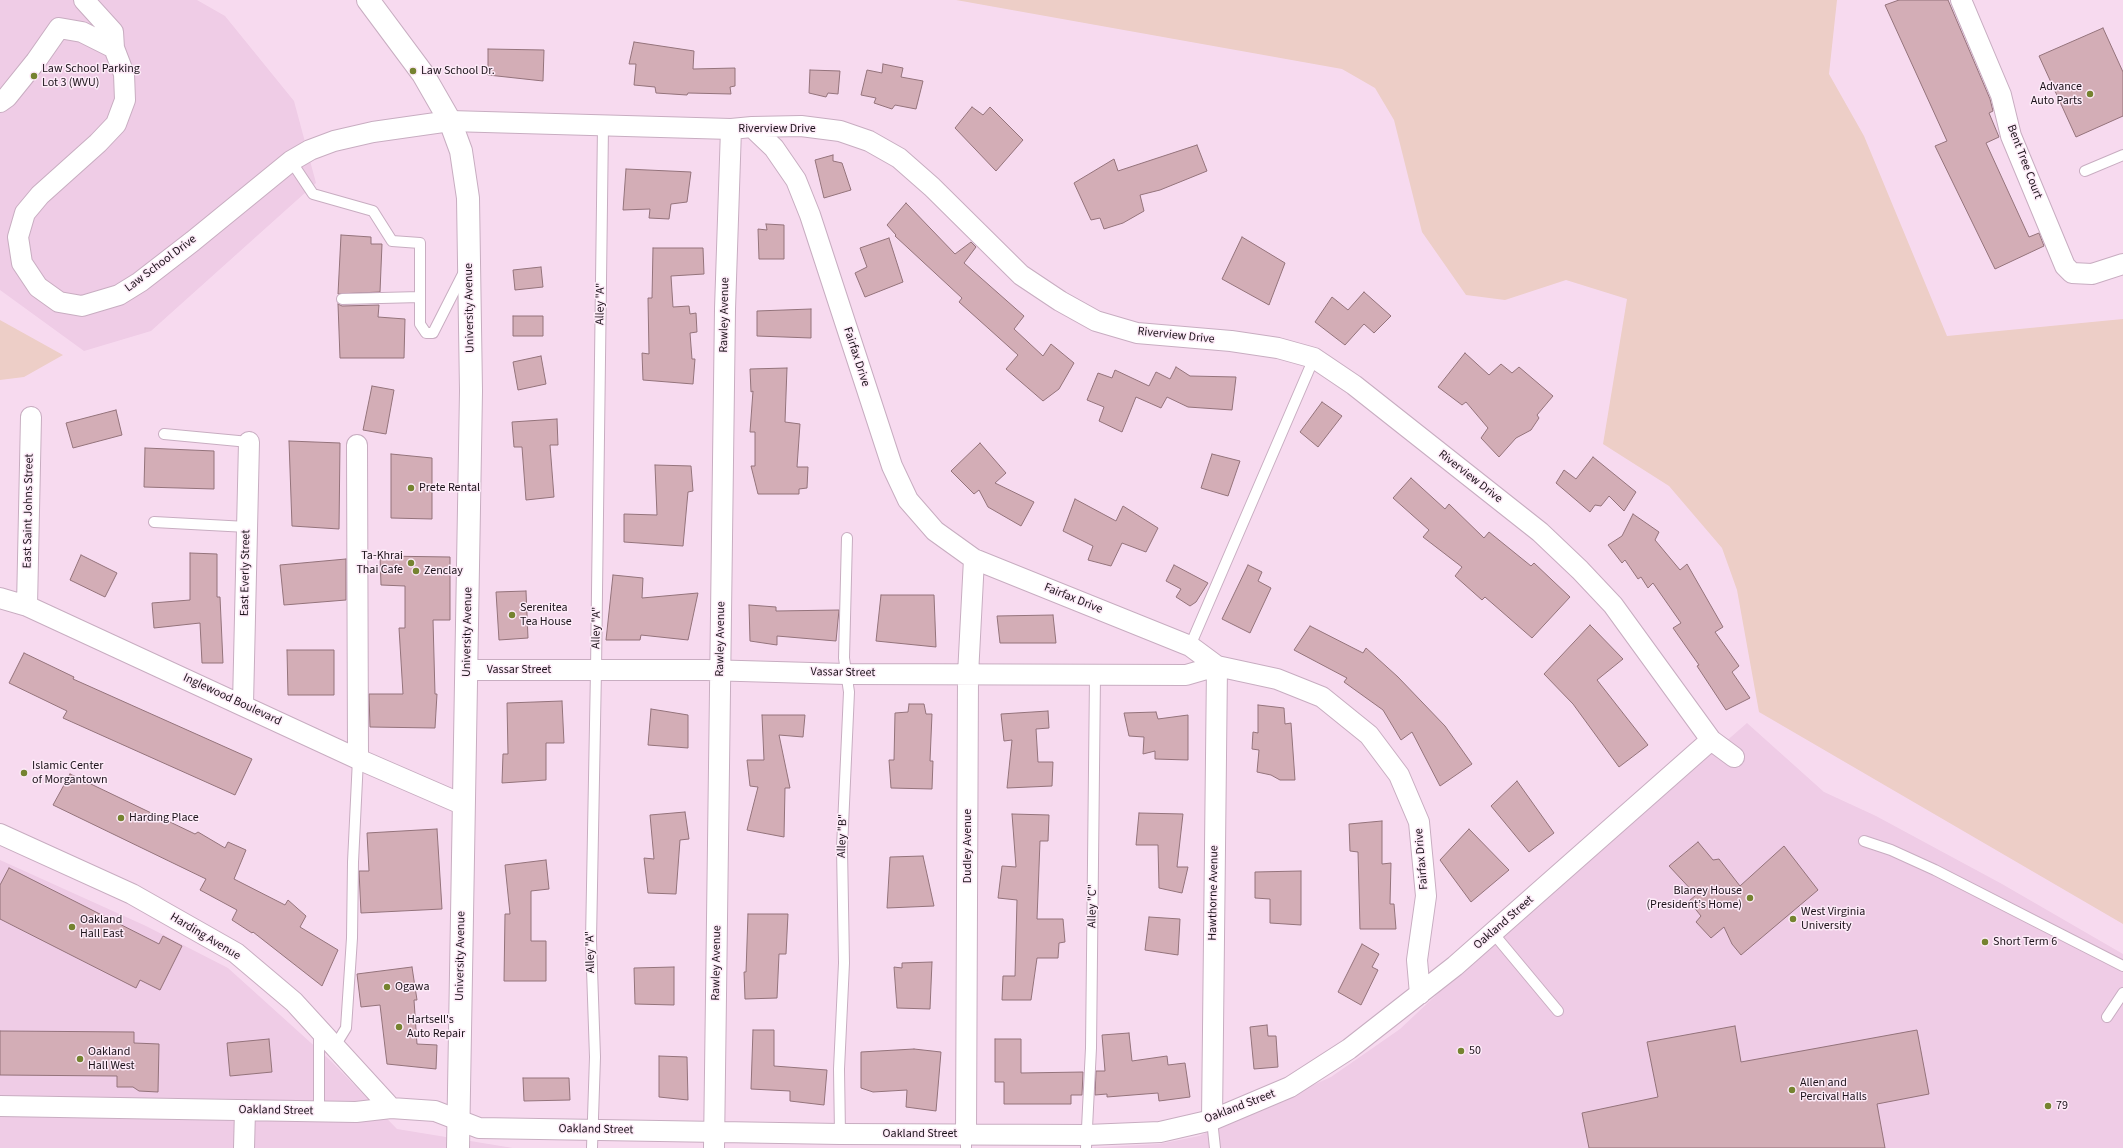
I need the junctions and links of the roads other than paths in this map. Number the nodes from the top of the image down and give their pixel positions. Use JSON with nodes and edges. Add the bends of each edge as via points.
{"nodes":[{"id":1,"x":84,"y":0,"type":"edge"},
{"id":2,"x":368,"y":0,"type":"edge"},
{"id":3,"x":1961,"y":0,"type":"edge"},
{"id":4,"x":114,"y":48,"type":"junction"},
{"id":5,"x":0,"y":102,"type":"edge"},
{"id":6,"x":450,"y":121,"type":"junction"},
{"id":7,"x":603,"y":126,"type":"junction"},
{"id":8,"x":752,"y":127,"type":"junction"},
{"id":9,"x":731,"y":129,"type":"junction"},
{"id":10,"x":2123,"y":155,"type":"edge"},
{"id":11,"x":290,"y":161,"type":"junction"},
{"id":12,"x":2085,"y":171,"type":"dead end"},
{"id":13,"x":470,"y":261,"type":"junction"},
{"id":14,"x":2123,"y":264,"type":"edge"},
{"id":15,"x":420,"y":297,"type":"junction"},
{"id":16,"x":342,"y":299,"type":"dead end"},
{"id":17,"x":1314,"y":358,"type":"junction"},
{"id":18,"x":31,"y":417,"type":"dead end"},
{"id":19,"x":164,"y":434,"type":"dead end"},
{"id":20,"x":249,"y":442,"type":"joint"},
{"id":21,"x":357,"y":445,"type":"dead end"},
{"id":22,"x":154,"y":522,"type":"dead end"},
{"id":23,"x":247,"y":527,"type":"junction"},
{"id":24,"x":847,"y":538,"type":"dead end"},
{"id":25,"x":974,"y":559,"type":"junction"},
{"id":26,"x":0,"y":598,"type":"edge"},
{"id":27,"x":27,"y":606,"type":"junction"},
{"id":28,"x":1190,"y":646,"type":"junction"},
{"id":29,"x":1216,"y":666,"type":"junction"},
{"id":30,"x":468,"y":670,"type":"junction"},
{"id":31,"x":596,"y":670,"type":"junction"},
{"id":32,"x":720,"y":670,"type":"junction"},
{"id":33,"x":846,"y":674,"type":"junction"},
{"id":34,"x":968,"y":675,"type":"junction"},
{"id":35,"x":1096,"y":676,"type":"junction"},
{"id":36,"x":244,"y":704,"type":"junction"},
{"id":37,"x":1711,"y":740,"type":"junction"},
{"id":38,"x":1734,"y":757,"type":"dead end"},
{"id":39,"x":358,"y":759,"type":"junction"},
{"id":40,"x":464,"y":805,"type":"junction"},
{"id":41,"x":0,"y":834,"type":"edge"},
{"id":42,"x":1864,"y":841,"type":"dead end"},
{"id":43,"x":1493,"y":933,"type":"junction"},
{"id":44,"x":2123,"y":966,"type":"edge"},
{"id":45,"x":2123,"y":993,"type":"edge"},
{"id":46,"x":1420,"y":994,"type":"junction"},
{"id":47,"x":1558,"y":1011,"type":"dead end"},
{"id":48,"x":2107,"y":1017,"type":"dead end"},
{"id":49,"x":319,"y":1028,"type":"junction"},
{"id":50,"x":335,"y":1046,"type":"junction"},
{"id":51,"x":0,"y":1106,"type":"edge"},
{"id":52,"x":391,"y":1108,"type":"junction"},
{"id":53,"x":245,"y":1110,"type":"junction"},
{"id":54,"x":319,"y":1111,"type":"junction"},
{"id":55,"x":458,"y":1119,"type":"junction"},
{"id":56,"x":1212,"y":1120,"type":"junction"},
{"id":57,"x":840,"y":1134,"type":"junction"},
{"id":58,"x":593,"y":1139,"type":"edge"},
{"id":59,"x":714,"y":1140,"type":"edge"},
{"id":60,"x":966,"y":1141,"type":"edge"},
{"id":61,"x":1086,"y":1142,"type":"edge"},
{"id":62,"x":244,"y":1148,"type":"edge"},
{"id":63,"x":458,"y":1148,"type":"edge"},
{"id":64,"x":1215,"y":1148,"type":"edge"}],
"edges":[{"from":1,"to":4,"type":"street","name":"Law School Drive","via":[[113,32]]},
{"from":2,"to":6,"type":"street","name":"University Avenue","via":[[423,74]]},
{"from":3,"to":14,"type":"street","name":"Bent Tree Court","via":[[2001,95],[2012,136],[2065,266],[2072,273],[2092,274]]},
{"from":4,"to":5,"type":"street","via":[[82,32],[59,28],[32,67]]},
{"from":4,"to":11,"type":"street","name":"Law School Drive","via":[[124,74],[125,100],[116,124],[40,195],[26,212],[18,237],[22,263],[38,287],[59,302],[82,306],[119,295],[193,241]]},
{"from":6,"to":7,"type":"street","name":"Riverview Drive"},
{"from":6,"to":11,"type":"street","name":"Law School Drive","via":[[373,132],[334,141]]},
{"from":6,"to":13,"type":"street","name":"University Avenue","via":[[461,151],[468,198]]},
{"from":7,"to":9,"type":"street","name":"Riverview Drive"},
{"from":7,"to":31,"type":"lane","name":"Alley \"A\""},
{"from":8,"to":9,"type":"street","name":"Riverview Drive"},
{"from":8,"to":17,"type":"street","name":"Riverview Drive","via":[[801,126],[840,131],[869,141],[904,163],[1021,275],[1096,321],[1137,333],[1231,341],[1278,348]]},
{"from":8,"to":25,"type":"street","name":"Fairfax Drive","via":[[774,148],[798,187],[810,215],[892,466],[908,500],[935,531]]},
{"from":9,"to":32,"type":"street","name":"Rawley Avenue","via":[[725,309]]},
{"from":10,"to":12,"type":"lane"},
{"from":11,"to":15,"type":"lane","via":[[313,194],[373,212],[392,241],[420,243]]},
{"from":13,"to":15,"type":"lane","via":[[433,333],[426,333],[420,324]]},
{"from":13,"to":30,"type":"street","name":"University Avenue","via":[[472,391]]},
{"from":15,"to":16,"type":"lane"},
{"from":17,"to":28,"type":"lane"},
{"from":17,"to":37,"type":"street","name":"Riverview Drive","via":[[1354,385],[1540,532],[1580,570],[1613,605]]},
{"from":18,"to":27,"type":"street","name":"East Saint Johns Street"},
{"from":19,"to":20,"type":"lane"},
{"from":20,"to":23,"type":"street","name":"East Everly Street"},
{"from":21,"to":39,"type":"street"},
{"from":22,"to":23,"type":"lane"},
{"from":23,"to":36,"type":"street","name":"East Everly Street"},
{"from":24,"to":33,"type":"lane","name":"Alley \"B\"","via":[[844,658]]},
{"from":25,"to":28,"type":"street","name":"Fairfax Drive"},
{"from":25,"to":34,"type":"street","name":"Dudley Avenue"},
{"from":26,"to":27,"type":"street","name":"Inglewood Boulevard"},
{"from":27,"to":36,"type":"street","name":"Inglewood Boulevard"},
{"from":28,"to":29,"type":"street","name":"Fairfax Drive"},
{"from":29,"to":35,"type":"street","name":"Vassar Street","via":[[1186,676]]},
{"from":29,"to":46,"type":"street","name":"Fairfax Drive","via":[[1277,679],[1322,697],[1369,735],[1399,775],[1419,822],[1426,896],[1417,960]]},
{"from":29,"to":56,"type":"street","name":"Hawthorne Avenue"},
{"from":30,"to":31,"type":"street","name":"Vassar Street"},
{"from":30,"to":40,"type":"street","name":"University Avenue"},
{"from":31,"to":32,"type":"street","name":"Vassar Street"},
{"from":31,"to":58,"type":"lane","name":"Alley \"A\"","via":[[591,940],[595,1057]]},
{"from":32,"to":33,"type":"street","name":"Vassar Street"},
{"from":32,"to":59,"type":"street","name":"Rawley Avenue"},
{"from":33,"to":34,"type":"street","name":"Vassar Street"},
{"from":33,"to":57,"type":"lane","name":"Alley \"B\"","via":[[849,692],[842,848],[844,963],[839,1069]]},
{"from":34,"to":35,"type":"street","name":"Vassar Street"},
{"from":34,"to":60,"type":"street","name":"Dudley Avenue"},
{"from":35,"to":61,"type":"lane","name":"Alley \"C\"","via":[[1091,1041]]},
{"from":36,"to":39,"type":"street","name":"Inglewood Boulevard"},
{"from":37,"to":38,"type":"street","name":"Riverview Drive"},
{"from":37,"to":43,"type":"street","name":"Oakland Street"},
{"from":39,"to":40,"type":"street","name":"Inglewood Boulevard"},
{"from":39,"to":50,"type":"lane","via":[[346,1028]]},
{"from":40,"to":55,"type":"street","name":"University Avenue"},
{"from":41,"to":49,"type":"street","name":"Harding Avenue","via":[[132,894],[236,953],[294,1002]]},
{"from":42,"to":44,"type":"lane","via":[[1935,870]]},
{"from":43,"to":46,"type":"street","name":"Oakland Street"},
{"from":43,"to":47,"type":"lane"},
{"from":45,"to":48,"type":"lane"},
{"from":46,"to":56,"type":"street","name":"Oakland Street","via":[[1349,1049],[1290,1087]]},
{"from":49,"to":50,"type":"street","name":"Harding Avenue"},
{"from":49,"to":54,"type":"lane"},
{"from":50,"to":52,"type":"street","name":"Harding Avenue"},
{"from":51,"to":53,"type":"street","name":"Oakland Street"},
{"from":52,"to":54,"type":"street","name":"Oakland Street","via":[[356,1112]]},
{"from":52,"to":55,"type":"street","name":"Oakland Street","via":[[434,1110]]},
{"from":53,"to":54,"type":"street","name":"Oakland Street"},
{"from":53,"to":62,"type":"street"},
{"from":55,"to":58,"type":"street","name":"Oakland Street","via":[[479,1128]]},
{"from":55,"to":63,"type":"street","name":"University Avenue"},
{"from":56,"to":61,"type":"street","name":"Oakland Street","via":[[1160,1132]]},
{"from":56,"to":64,"type":"lane"},
{"from":57,"to":59,"type":"street","name":"Oakland Street"},
{"from":57,"to":60,"type":"street","name":"Oakland Street"},
{"from":58,"to":59,"type":"street","name":"Oakland Street"},
{"from":60,"to":61,"type":"street","name":"Oakland Street"}]}
